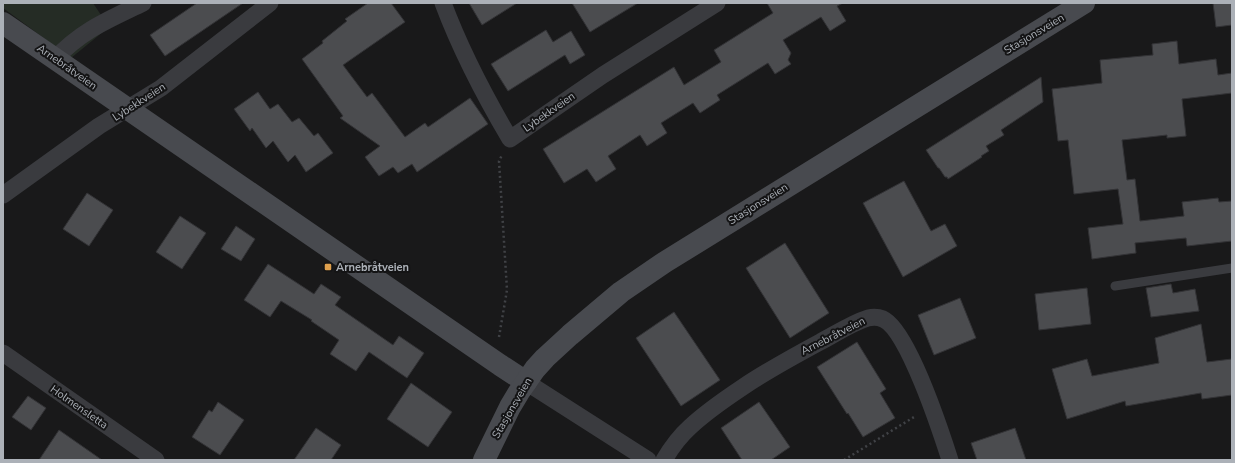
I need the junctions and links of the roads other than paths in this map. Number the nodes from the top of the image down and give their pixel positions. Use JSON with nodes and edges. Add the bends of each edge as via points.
{"nodes":[{"id":1,"x":143,"y":3,"type":"edge"},
{"id":2,"x":270,"y":3,"type":"edge"},
{"id":3,"x":443,"y":3,"type":"edge"},
{"id":4,"x":717,"y":3,"type":"edge"},
{"id":5,"x":1084,"y":3,"type":"edge"},
{"id":6,"x":3,"y":23,"type":"edge"},
{"id":7,"x":55,"y":59,"type":"junction"},
{"id":8,"x":128,"y":109,"type":"junction"},
{"id":9,"x":3,"y":195,"type":"edge"},
{"id":10,"x":1232,"y":268,"type":"edge"},
{"id":11,"x":1115,"y":286,"type":"dead end"},
{"id":12,"x":3,"y":353,"type":"edge"},
{"id":13,"x":526,"y":382,"type":"junction"},
{"id":14,"x":156,"y":460,"type":"edge"},
{"id":15,"x":484,"y":460,"type":"edge"},
{"id":16,"x":648,"y":460,"type":"edge"},
{"id":17,"x":664,"y":460,"type":"edge"},
{"id":18,"x":950,"y":460,"type":"edge"}],
"edges":[{"from":1,"to":7,"type":"street","via":[[73,40]]},
{"from":2,"to":8,"type":"street","name":"Lybekkveien","via":[[161,88]]},
{"from":3,"to":4,"type":"street","name":"Lybekkveien","via":[[474,76],[510,139],[603,75]]},
{"from":5,"to":13,"type":"street","name":"Stasjonsveien","via":[[641,278],[557,346]]},
{"from":6,"to":7,"type":"street","name":"Arnebråtveien"},
{"from":7,"to":8,"type":"street","name":"Arnebråtveien"},
{"from":8,"to":9,"type":"street","name":"Lybekkveien"},
{"from":8,"to":13,"type":"street","name":"Arnebråtveien"},
{"from":10,"to":11,"type":"lane"},
{"from":12,"to":14,"type":"street","name":"Holmensletta"},
{"from":13,"to":15,"type":"street","name":"Stasjonsveien","via":[[510,407]]},
{"from":13,"to":16,"type":"street","name":"Arnebråtveien"},
{"from":17,"to":18,"type":"street","name":"Arnebråtveien","via":[[677,440],[690,427],[745,386],[857,322],[878,317],[884,319],[900,338],[914,364]]}]}
